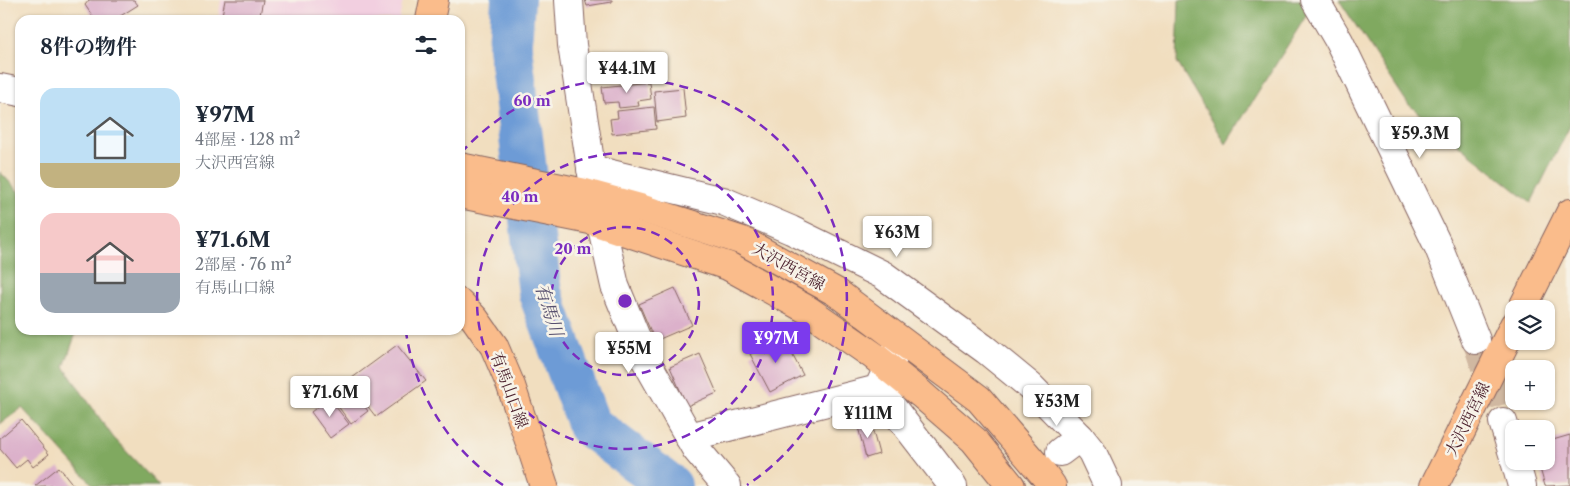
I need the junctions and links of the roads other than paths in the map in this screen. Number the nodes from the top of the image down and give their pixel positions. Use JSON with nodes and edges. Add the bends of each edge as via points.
{"nodes":[{"id":1,"x":434,"y":0,"type":"edge"},
{"id":2,"x":569,"y":0,"type":"edge"},
{"id":3,"x":1315,"y":0,"type":"edge"},
{"id":4,"x":431,"y":15,"type":"edge"},
{"id":5,"x":0,"y":88,"type":"edge"},
{"id":6,"x":15,"y":91,"type":"edge"},
{"id":7,"x":468,"y":169,"type":"edge"},
{"id":8,"x":590,"y":181,"type":"junction"},
{"id":9,"x":471,"y":196,"type":"edge"},
{"id":10,"x":1570,"y":213,"type":"edge"},
{"id":11,"x":595,"y":222,"type":"junction"},
{"id":12,"x":1526,"y":300,"type":"edge"},
{"id":13,"x":465,"y":308,"type":"edge"},
{"id":14,"x":901,"y":339,"type":"junction"},
{"id":15,"x":1476,"y":340,"type":"tunnel mouth"},
{"id":16,"x":1505,"y":343,"type":"edge"},
{"id":17,"x":883,"y":378,"type":"junction"},
{"id":18,"x":1503,"y":422,"type":"tunnel mouth"},
{"id":19,"x":1505,"y":428,"type":"edge"},
{"id":20,"x":689,"y":437,"type":"junction"},
{"id":21,"x":1518,"y":470,"type":"edge"},
{"id":22,"x":544,"y":486,"type":"edge"},
{"id":23,"x":727,"y":486,"type":"edge"},
{"id":24,"x":953,"y":486,"type":"edge"},
{"id":25,"x":1011,"y":486,"type":"edge"},
{"id":26,"x":1052,"y":486,"type":"edge"},
{"id":27,"x":1108,"y":486,"type":"edge"},
{"id":28,"x":1434,"y":486,"type":"edge"},
{"id":29,"x":1522,"y":486,"type":"edge"}],
"edges":[{"from":1,"to":4,"type":"main road"},
{"from":2,"to":8,"type":"street"},
{"from":3,"to":15,"type":"street","via":[[1339,41],[1440,248]]},
{"from":5,"to":6,"type":"street"},
{"from":7,"to":8,"type":"main road","name":"大沢西宮線"},
{"from":8,"to":14,"type":"main road","name":"大沢西宮線","via":[[640,208],[743,241],[836,292]]},
{"from":8,"to":27,"type":"street","via":[[723,201],[884,275],[1030,386],[1070,444],[1092,452]]},
{"from":9,"to":11,"type":"main road","name":"大沢西宮線"},
{"from":10,"to":12,"type":"main road"},
{"from":11,"to":17,"type":"main road","name":"大沢西宮線","via":[[728,266],[808,310]]},
{"from":11,"to":20,"type":"street","via":[[615,286],[644,357]]},
{"from":13,"to":22,"type":"main road","name":"有馬山口線","via":[[494,346],[511,386]]},
{"from":14,"to":17,"type":"street"},
{"from":14,"to":26,"type":"main road","name":"大沢西宮線","via":[[979,399]]},
{"from":16,"to":28,"type":"main road","name":"大沢西宮線"},
{"from":17,"to":20,"type":"street"},
{"from":17,"to":24,"type":"street"},
{"from":17,"to":25,"type":"main road","name":"大沢西宮線","via":[[974,440]]},
{"from":18,"to":19,"type":"street"},
{"from":20,"to":23,"type":"street"},
{"from":21,"to":29,"type":"street"}]}
